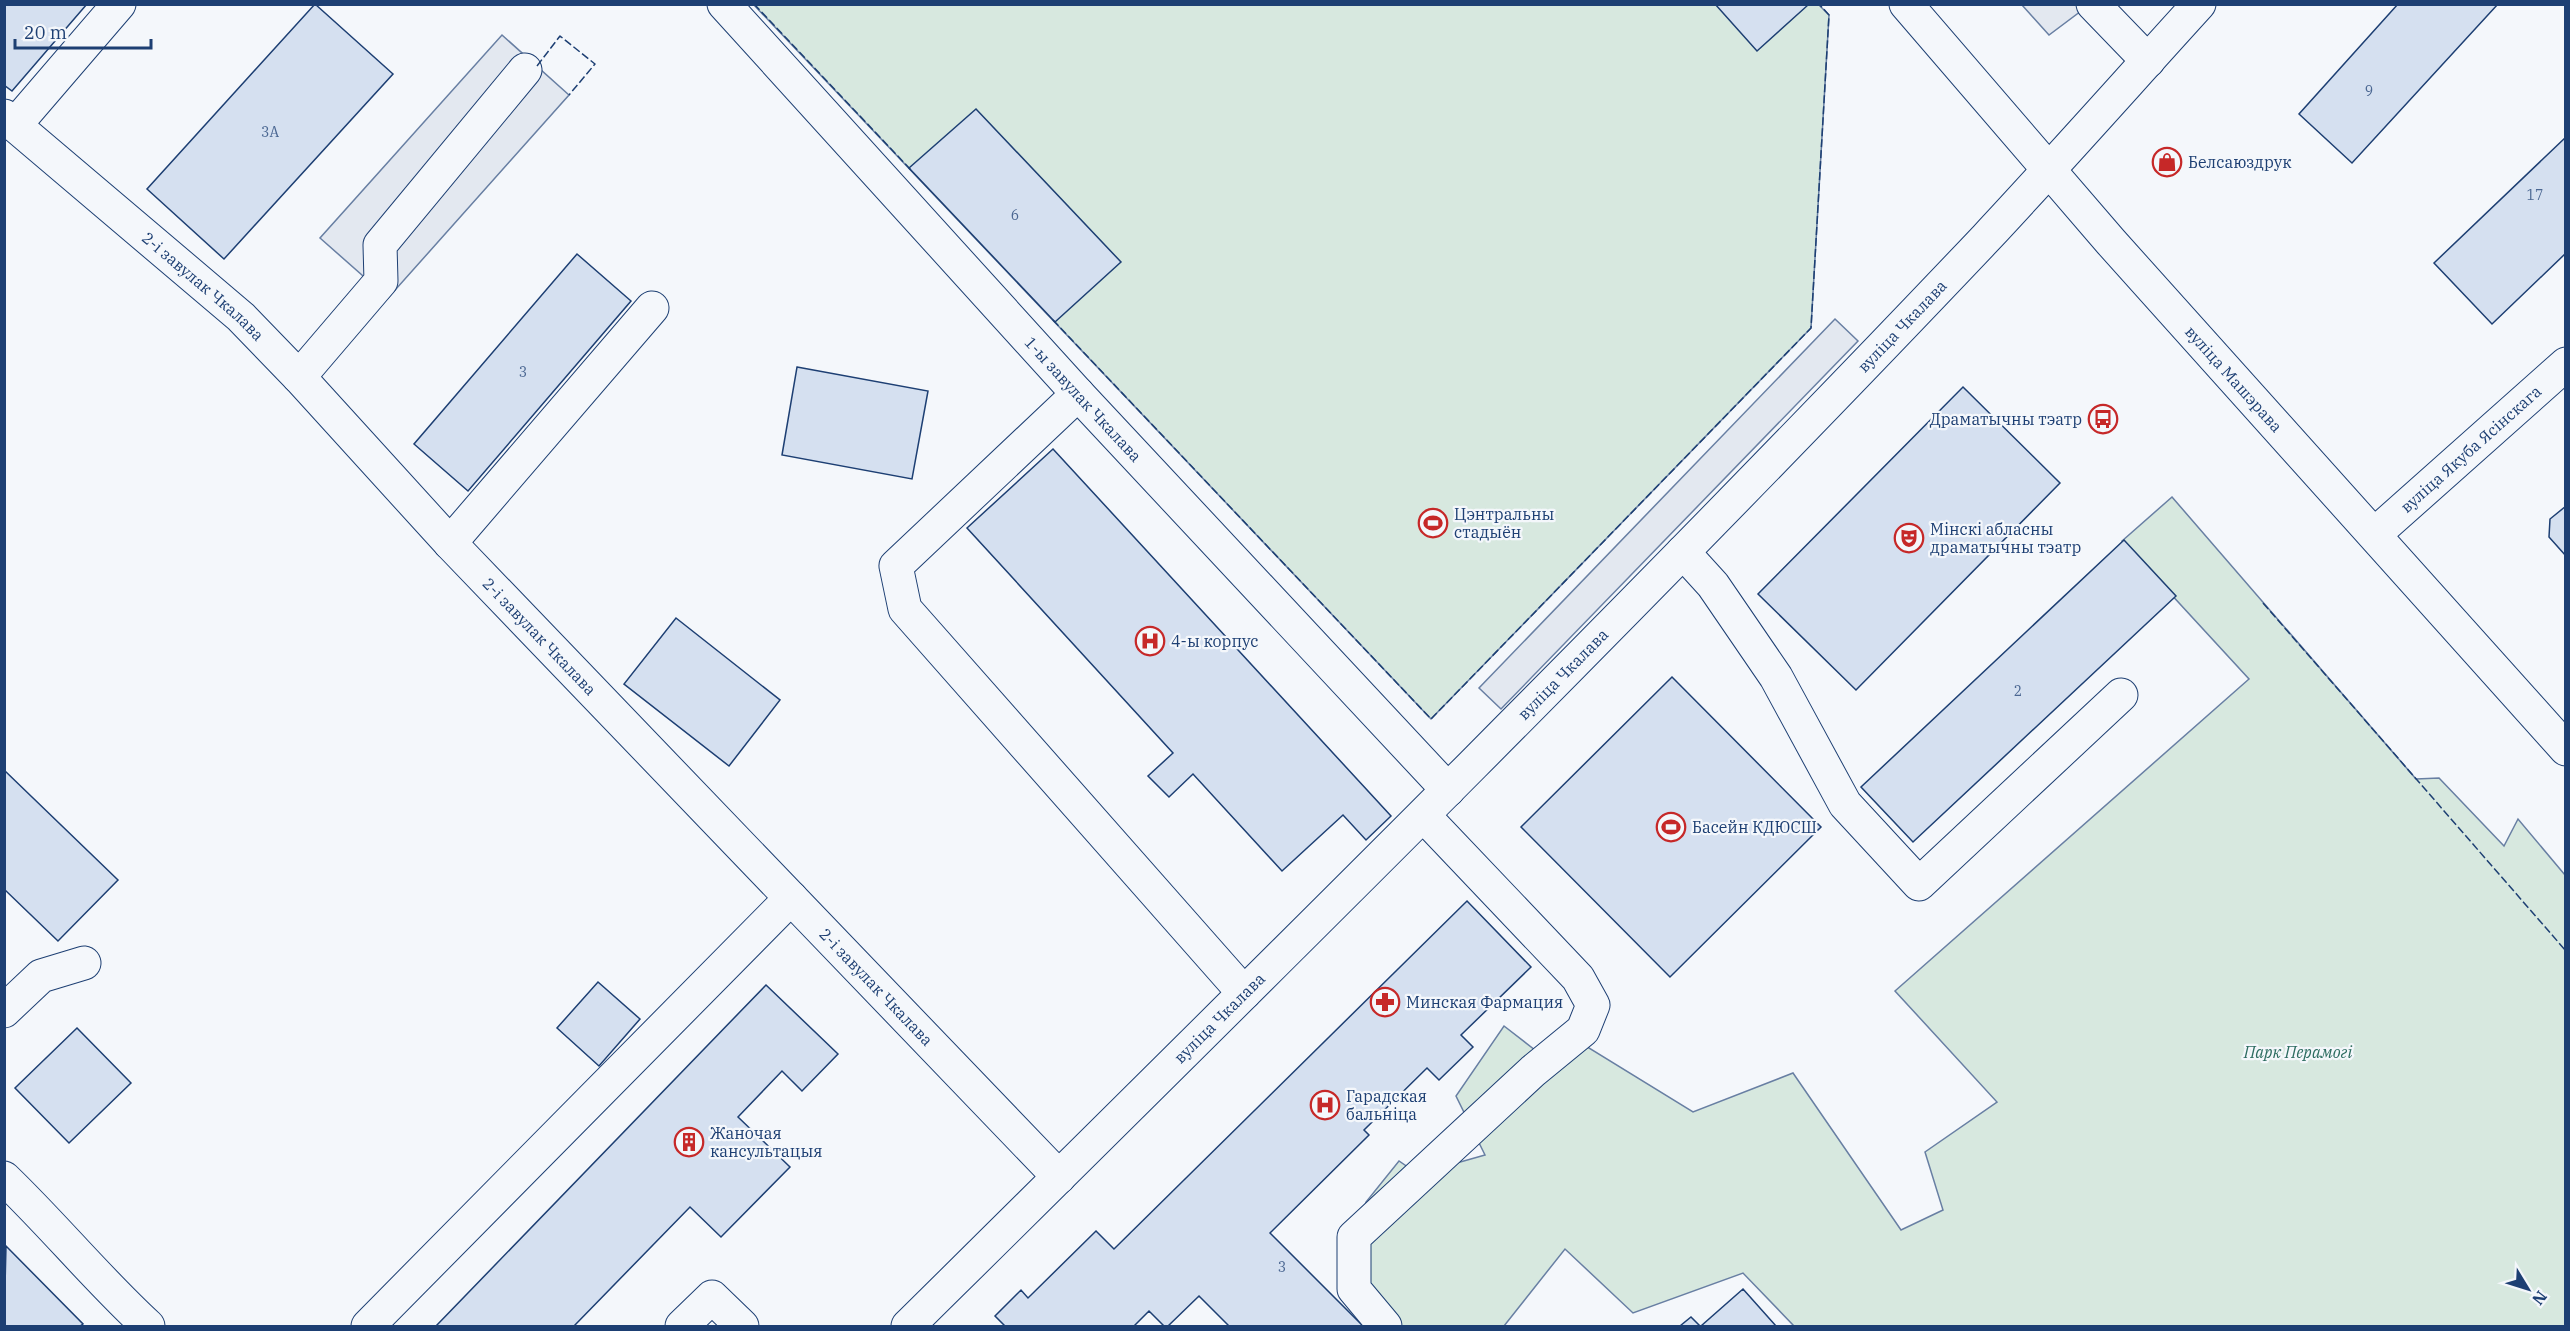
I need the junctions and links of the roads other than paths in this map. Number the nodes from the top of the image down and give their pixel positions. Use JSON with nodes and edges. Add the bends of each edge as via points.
{"nodes":[{"id":1,"x":119,"y":4,"type":"edge"},
{"id":2,"x":724,"y":4,"type":"edge"},
{"id":3,"x":1906,"y":4,"type":"edge"},
{"id":4,"x":2093,"y":4,"type":"edge"},
{"id":5,"x":2199,"y":4,"type":"edge"},
{"id":6,"x":2148,"y":61,"type":"junction"},
{"id":7,"x":525,"y":70,"type":"dead end"},
{"id":8,"x":10,"y":121,"type":"edge"},
{"id":9,"x":2048,"y":170,"type":"junction"},
{"id":10,"x":652,"y":308,"type":"dead end"},
{"id":11,"x":2565,"y":364,"type":"edge"},
{"id":12,"x":299,"y":377,"type":"junction"},
{"id":13,"x":1078,"y":394,"type":"junction"},
{"id":14,"x":2375,"y":534,"type":"junction"},
{"id":15,"x":450,"y":543,"type":"junction"},
{"id":16,"x":1683,"y":552,"type":"junction"},
{"id":17,"x":2121,"y":695,"type":"dead end"},
{"id":18,"x":2565,"y":749,"type":"edge"},
{"id":19,"x":1448,"y":790,"type":"junction"},
{"id":20,"x":1424,"y":816,"type":"junction"},
{"id":21,"x":791,"y":898,"type":"junction"},
{"id":22,"x":84,"y":963,"type":"dead end"},
{"id":23,"x":1244,"y":993,"type":"junction"},
{"id":24,"x":8,"y":1001,"type":"edge"},
{"id":25,"x":1059,"y":1177,"type":"junction"},
{"id":26,"x":4,"y":1178,"type":"edge"},
{"id":27,"x":148,"y":1326,"type":"edge"},
{"id":28,"x":368,"y":1326,"type":"edge"},
{"id":29,"x":682,"y":1326,"type":"edge"},
{"id":30,"x":742,"y":1326,"type":"edge"},
{"id":31,"x":908,"y":1326,"type":"edge"},
{"id":32,"x":1385,"y":1326,"type":"edge"}],
"edges":[{"from":1,"to":8,"type":"street"},
{"from":2,"to":13,"type":"street","name":"1-ы завулак Чкалава"},
{"from":3,"to":9,"type":"street","name":"вуліца Машэрава"},
{"from":4,"to":6,"type":"street"},
{"from":5,"to":6,"type":"street","name":"вуліца Чкалава"},
{"from":6,"to":9,"type":"street","name":"вуліца Чкалава"},
{"from":7,"to":12,"type":"street","via":[[380,245],[381,281]]},
{"from":8,"to":12,"type":"street","name":"2-і завулак Чкалава","via":[[241,316]]},
{"from":9,"to":14,"type":"street","name":"вуліца Машэрава"},
{"from":9,"to":16,"type":"street","name":"вуліца Чкалава"},
{"from":10,"to":15,"type":"street"},
{"from":11,"to":14,"type":"street","name":"вуліца Якуба Ясінскага"},
{"from":12,"to":15,"type":"street","name":"2-і завулак Чкалава"},
{"from":13,"to":19,"type":"street","name":"1-ы завулак Чкалава"},
{"from":13,"to":23,"type":"street","via":[[896,566],[905,609]]},
{"from":14,"to":18,"type":"street","name":"вуліца Машэрава"},
{"from":15,"to":21,"type":"street","name":"2-і завулак Чкалава"},
{"from":16,"to":17,"type":"street","via":[[1713,585],[1776,676],[1845,804],[1918,884]]},
{"from":16,"to":19,"type":"street","name":"вуліца Чкалава"},
{"from":19,"to":20,"type":"street","name":"вуліца Чкалава"},
{"from":20,"to":23,"type":"street","name":"вуліца Чкалава"},
{"from":20,"to":32,"type":"street","via":[[1578,978],[1593,1005],[1583,1030],[1533,1071],[1354,1237],[1354,1289]]},
{"from":21,"to":25,"type":"street","name":"2-і завулак Чкалава"},
{"from":21,"to":28,"type":"street"},
{"from":22,"to":24,"type":"street","via":[[41,976]]},
{"from":23,"to":25,"type":"street","name":"вуліца Чкалава"},
{"from":25,"to":31,"type":"street","name":"вуліца Чкалава"},
{"from":26,"to":27,"type":"street"},
{"from":29,"to":30,"type":"street","via":[[712,1297]]}]}
